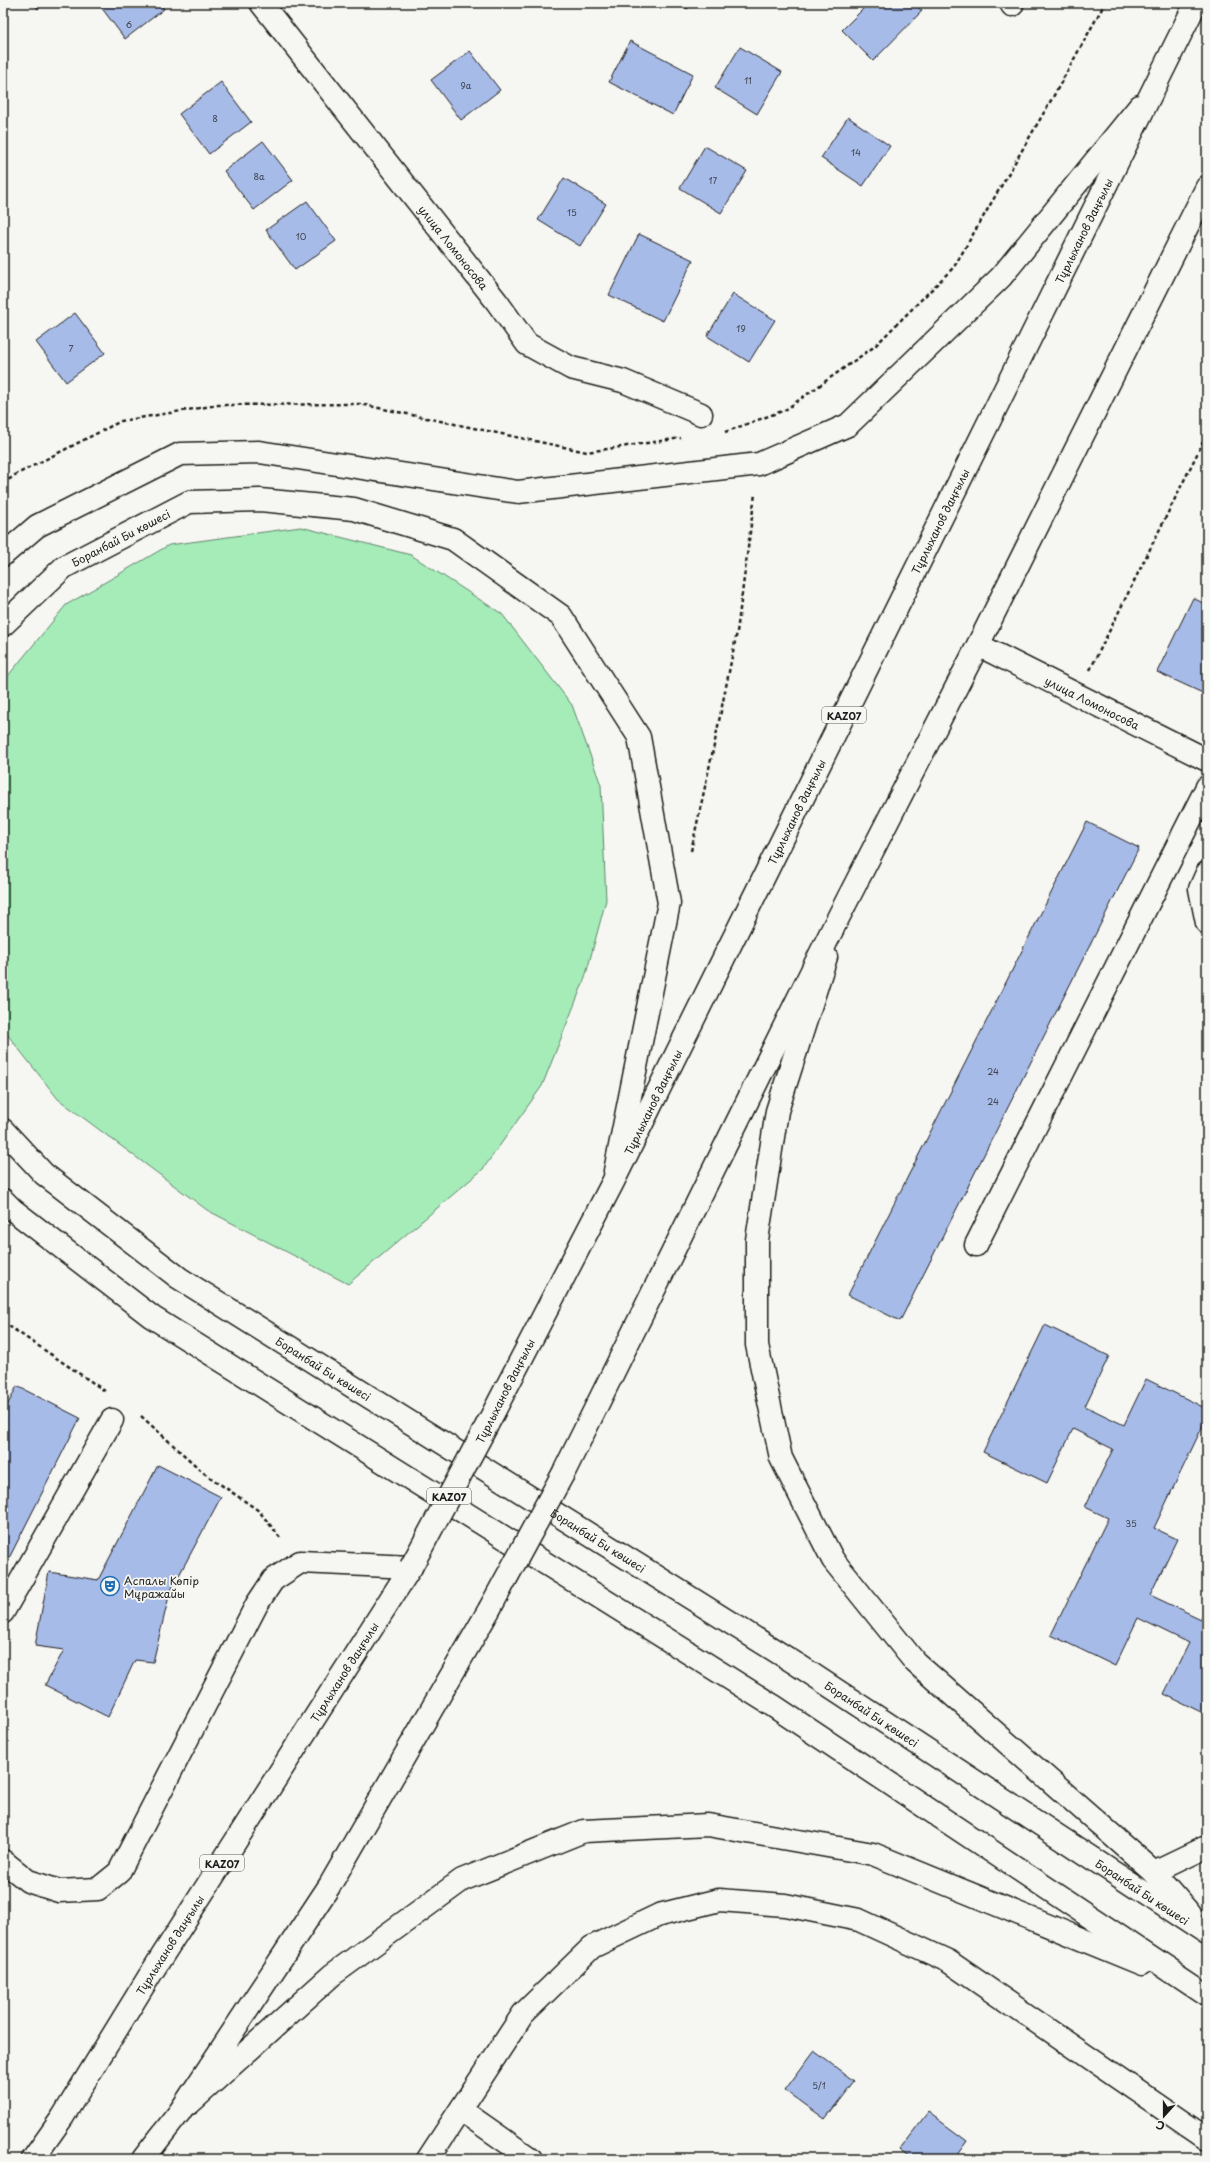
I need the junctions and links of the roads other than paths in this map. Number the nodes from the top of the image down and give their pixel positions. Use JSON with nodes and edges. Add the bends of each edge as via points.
{"nodes":[{"id":1,"x":261,"y":3,"type":"edge"},
{"id":2,"x":1196,"y":3,"type":"edge"},
{"id":3,"x":1152,"y":92,"type":"junction"},
{"id":4,"x":1207,"y":187,"type":"edge"},
{"id":5,"x":702,"y":414,"type":"road end"},
{"id":6,"x":3,"y":555,"type":"edge"},
{"id":7,"x":3,"y":625,"type":"edge"},
{"id":8,"x":978,"y":645,"type":"junction"},
{"id":9,"x":1207,"y":760,"type":"edge"},
{"id":10,"x":1207,"y":787,"type":"edge"},
{"id":11,"x":1207,"y":873,"type":"edge"},
{"id":12,"x":837,"y":920,"type":"junction"},
{"id":13,"x":1207,"y":922,"type":"edge"},
{"id":14,"x":3,"y":1130,"type":"edge"},
{"id":15,"x":612,"y":1182,"type":"junction"},
{"id":16,"x":3,"y":1200,"type":"edge"},
{"id":17,"x":976,"y":1245,"type":"dead end"},
{"id":18,"x":112,"y":1420,"type":"dead end"},
{"id":19,"x":411,"y":1567,"type":"junction"},
{"id":20,"x":3,"y":1612,"type":"edge"},
{"id":21,"x":1207,"y":1848,"type":"edge"},
{"id":22,"x":3,"y":1861,"type":"edge"},
{"id":23,"x":1154,"y":1872,"type":"junction"},
{"id":24,"x":1206,"y":1934,"type":"edge"},
{"id":25,"x":1185,"y":1981,"type":"junction"},
{"id":26,"x":1207,"y":1995,"type":"edge"},
{"id":27,"x":461,"y":2110,"type":"junction"},
{"id":28,"x":178,"y":2113,"type":"junction"},
{"id":29,"x":1207,"y":2139,"type":"edge"},
{"id":30,"x":33,"y":2159,"type":"edge"},
{"id":31,"x":143,"y":2159,"type":"edge"},
{"id":32,"x":428,"y":2159,"type":"edge"},
{"id":33,"x":531,"y":2159,"type":"edge"}],
"edges":[{"from":1,"to":5,"type":"main road","name":"улица Ломоносова","via":[[497,302],[527,344],[571,368],[623,381]]},
{"from":2,"to":3,"type":"main road","name":"Тұрлыханов даңғылы","number":"KAZ07"},
{"from":3,"to":6,"type":"main road","via":[[1001,277],[848,425],[759,464],[518,492],[259,452],[180,454],[37,526]]},
{"from":3,"to":15,"type":"main road","name":"Тұрлыханов даңғылы","number":"KAZ07"},
{"from":4,"to":8,"type":"main road"},
{"from":7,"to":15,"type":"main road","name":"Боранбай Би көшесі","via":[[64,566],[189,502],[260,500],[354,509],[453,539],[561,616],[639,737],[669,903]]},
{"from":8,"to":9,"type":"main road","name":"улица Ломоносова"},
{"from":8,"to":12,"type":"main road"},
{"from":10,"to":17,"type":"main road"},
{"from":11,"to":13,"type":"main road","via":[[1200,889]]},
{"from":12,"to":23,"type":"main road","via":[[777,1112],[757,1240],[757,1345],[781,1458],[833,1560],[915,1662]]},
{"from":12,"to":28,"type":"main road","bridge":true,"via":[[564,1472],[489,1610],[330,1885]]},
{"from":14,"to":24,"type":"main road","name":"Боранбай Би көшесі","via":[[44,1174],[179,1278],[798,1665]]},
{"from":15,"to":19,"type":"main road","name":"Тұрлыханов даңғылы","number":"KAZ07","bridge":true},
{"from":16,"to":25,"type":"main road","via":[[152,1317],[772,1705]]},
{"from":18,"to":20,"type":"main road"},
{"from":19,"to":22,"type":"main road","via":[[300,1562],[273,1580],[257,1604],[120,1872],[98,1889],[59,1891],[28,1881]]},
{"from":19,"to":30,"type":"main road","name":"Тұрлыханов даңғылы","number":"KAZ07","via":[[150,1975],[62,2118]]},
{"from":21,"to":23,"type":"main road"},
{"from":23,"to":24,"type":"main road"},
{"from":25,"to":26,"type":"main road"},
{"from":25,"to":28,"type":"main road","via":[[874,1854],[708,1825],[584,1831],[462,1880],[332,1975]]},
{"from":27,"to":29,"type":"main road","via":[[523,2014],[592,1947],[659,1915],[719,1900],[785,1905],[859,1920],[948,1961]]},
{"from":27,"to":32,"type":"main road"},
{"from":27,"to":33,"type":"main road"},
{"from":28,"to":31,"type":"main road"}]}
